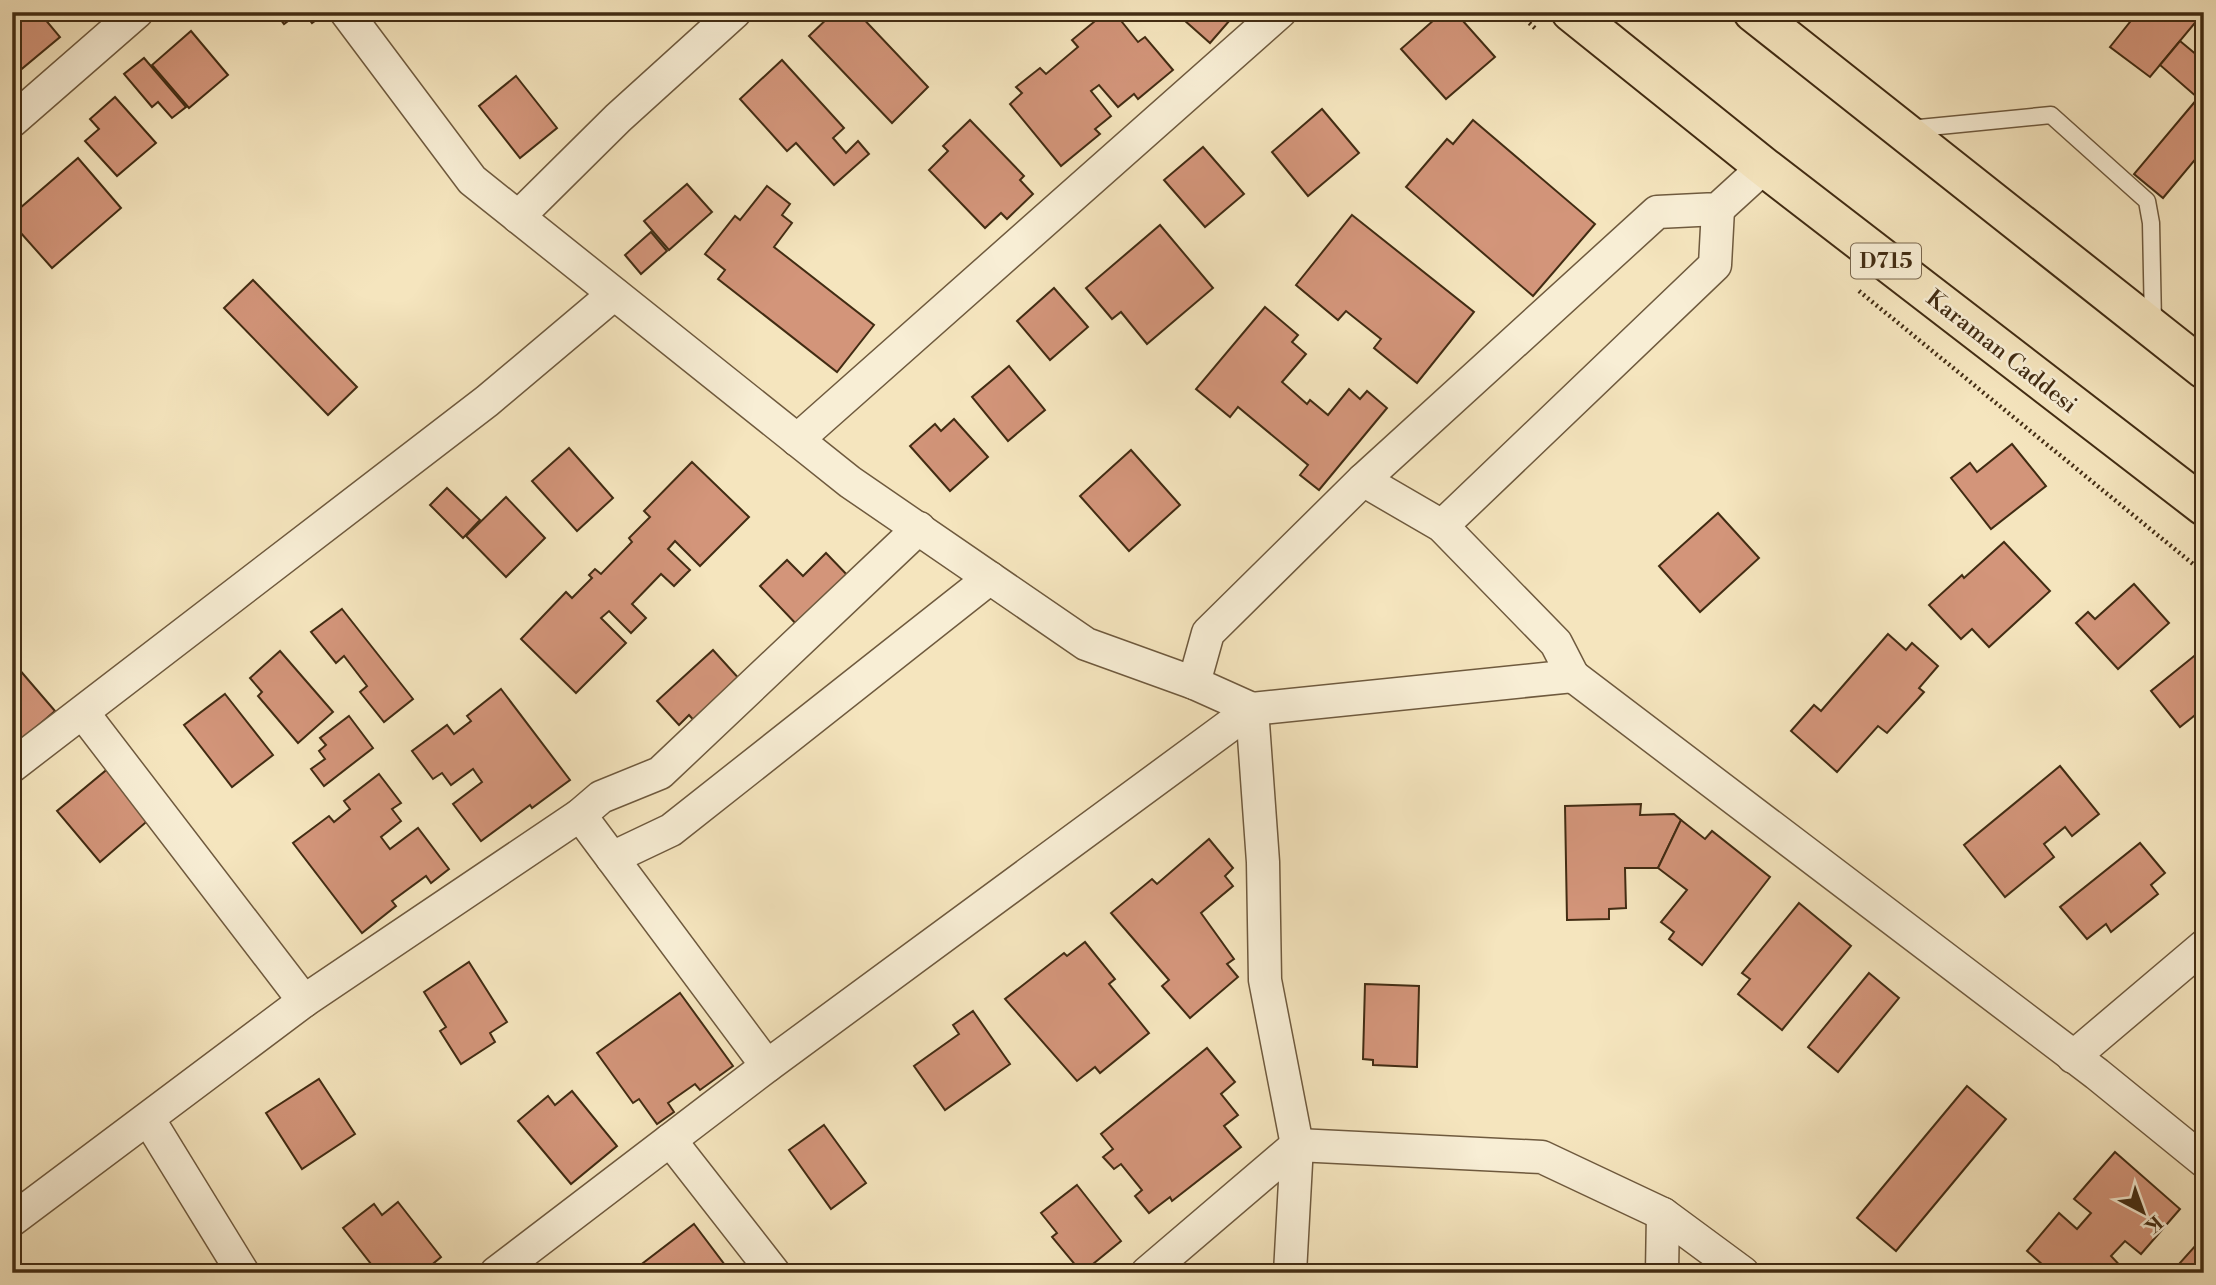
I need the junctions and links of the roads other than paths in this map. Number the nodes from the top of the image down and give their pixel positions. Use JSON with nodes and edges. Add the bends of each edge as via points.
{"nodes":[{"id":1,"x":137,"y":12,"type":"edge"},
{"id":2,"x":346,"y":12,"type":"edge"},
{"id":3,"x":735,"y":12,"type":"edge"},
{"id":4,"x":1280,"y":12,"type":"edge"},
{"id":5,"x":1571,"y":12,"type":"edge"},
{"id":6,"x":1753,"y":12,"type":"edge"},
{"id":7,"x":12,"y":121,"type":"edge"},
{"id":8,"x":1902,"y":130,"type":"junction"},
{"id":9,"x":1764,"y":167,"type":"junction"},
{"id":10,"x":1718,"y":209,"type":"junction"},
{"id":11,"x":518,"y":217,"type":"junction"},
{"id":12,"x":614,"y":294,"type":"junction"},
{"id":13,"x":2154,"y":329,"type":"junction"},
{"id":14,"x":2204,"y":369,"type":"edge"},
{"id":15,"x":797,"y":440,"type":"junction"},
{"id":16,"x":1363,"y":480,"type":"junction"},
{"id":17,"x":2204,"y":506,"type":"edge"},
{"id":18,"x":1442,"y":526,"type":"junction"},
{"id":19,"x":919,"y":528,"type":"junction"},
{"id":20,"x":990,"y":578,"type":"junction"},
{"id":21,"x":1573,"y":676,"type":"junction"},
{"id":22,"x":1194,"y":683,"type":"junction"},
{"id":23,"x":1252,"y":709,"type":"junction"},
{"id":24,"x":83,"y":713,"type":"junction"},
{"id":25,"x":12,"y":765,"type":"edge"},
{"id":26,"x":580,"y":815,"type":"junction"},
{"id":27,"x":612,"y":858,"type":"junction"},
{"id":28,"x":2204,"y":946,"type":"edge"},
{"id":29,"x":304,"y":1001,"type":"junction"},
{"id":30,"x":2073,"y":1057,"type":"junction"},
{"id":31,"x":767,"y":1066,"type":"junction"},
{"id":32,"x":149,"y":1120,"type":"junction"},
{"id":33,"x":670,"y":1140,"type":"junction"},
{"id":34,"x":1297,"y":1145,"type":"junction"},
{"id":35,"x":2204,"y":1161,"type":"edge"},
{"id":36,"x":1663,"y":1214,"type":"junction"},
{"id":37,"x":12,"y":1220,"type":"edge"},
{"id":38,"x":243,"y":1273,"type":"edge"},
{"id":39,"x":496,"y":1273,"type":"edge"},
{"id":40,"x":774,"y":1273,"type":"edge"},
{"id":41,"x":1147,"y":1273,"type":"edge"},
{"id":42,"x":1290,"y":1273,"type":"edge"},
{"id":43,"x":1662,"y":1273,"type":"edge"},
{"id":44,"x":1743,"y":1273,"type":"edge"}],
"edges":[{"from":1,"to":7,"type":"street"},
{"from":2,"to":11,"type":"street","via":[[472,180]]},
{"from":3,"to":11,"type":"street"},
{"from":4,"to":15,"type":"street"},
{"from":5,"to":9,"type":"highway","name":"Karaman Caddesi","number":"D715"},
{"from":6,"to":8,"type":"highway"},
{"from":8,"to":13,"type":"highway"},
{"from":8,"to":13,"type":"lane","via":[[2051,115],[2147,201]]},
{"from":9,"to":10,"type":"street"},
{"from":9,"to":17,"type":"highway","name":"Karaman Caddesi","number":"D715"},
{"from":10,"to":16,"type":"street","via":[[1657,212]]},
{"from":10,"to":18,"type":"street","via":[[1715,265]]},
{"from":11,"to":12,"type":"street"},
{"from":12,"to":15,"type":"street"},
{"from":12,"to":24,"type":"street","via":[[487,401]]},
{"from":13,"to":14,"type":"highway"},
{"from":15,"to":19,"type":"street"},
{"from":16,"to":18,"type":"street"},
{"from":16,"to":22,"type":"street","via":[[1208,633]]},
{"from":18,"to":21,"type":"street","via":[[1556,643]]},
{"from":19,"to":20,"type":"street"},
{"from":19,"to":26,"type":"street","via":[[660,773],[601,797]]},
{"from":20,"to":22,"type":"street","via":[[1086,644]]},
{"from":20,"to":27,"type":"street","via":[[671,830]]},
{"from":21,"to":23,"type":"street"},
{"from":21,"to":30,"type":"street"},
{"from":22,"to":23,"type":"street"},
{"from":23,"to":31,"type":"street"},
{"from":23,"to":34,"type":"street","via":[[1263,862],[1265,981]]},
{"from":24,"to":25,"type":"street"},
{"from":24,"to":29,"type":"street"},
{"from":26,"to":27,"type":"street"},
{"from":26,"to":29,"type":"street"},
{"from":27,"to":31,"type":"street"},
{"from":28,"to":30,"type":"street"},
{"from":29,"to":32,"type":"street"},
{"from":30,"to":35,"type":"street"},
{"from":31,"to":33,"type":"street"},
{"from":32,"to":37,"type":"street"},
{"from":32,"to":38,"type":"street"},
{"from":33,"to":39,"type":"street"},
{"from":33,"to":40,"type":"street"},
{"from":34,"to":36,"type":"street","via":[[1542,1157]]},
{"from":34,"to":41,"type":"street"},
{"from":34,"to":42,"type":"street"},
{"from":36,"to":43,"type":"street"},
{"from":36,"to":44,"type":"street"}]}
